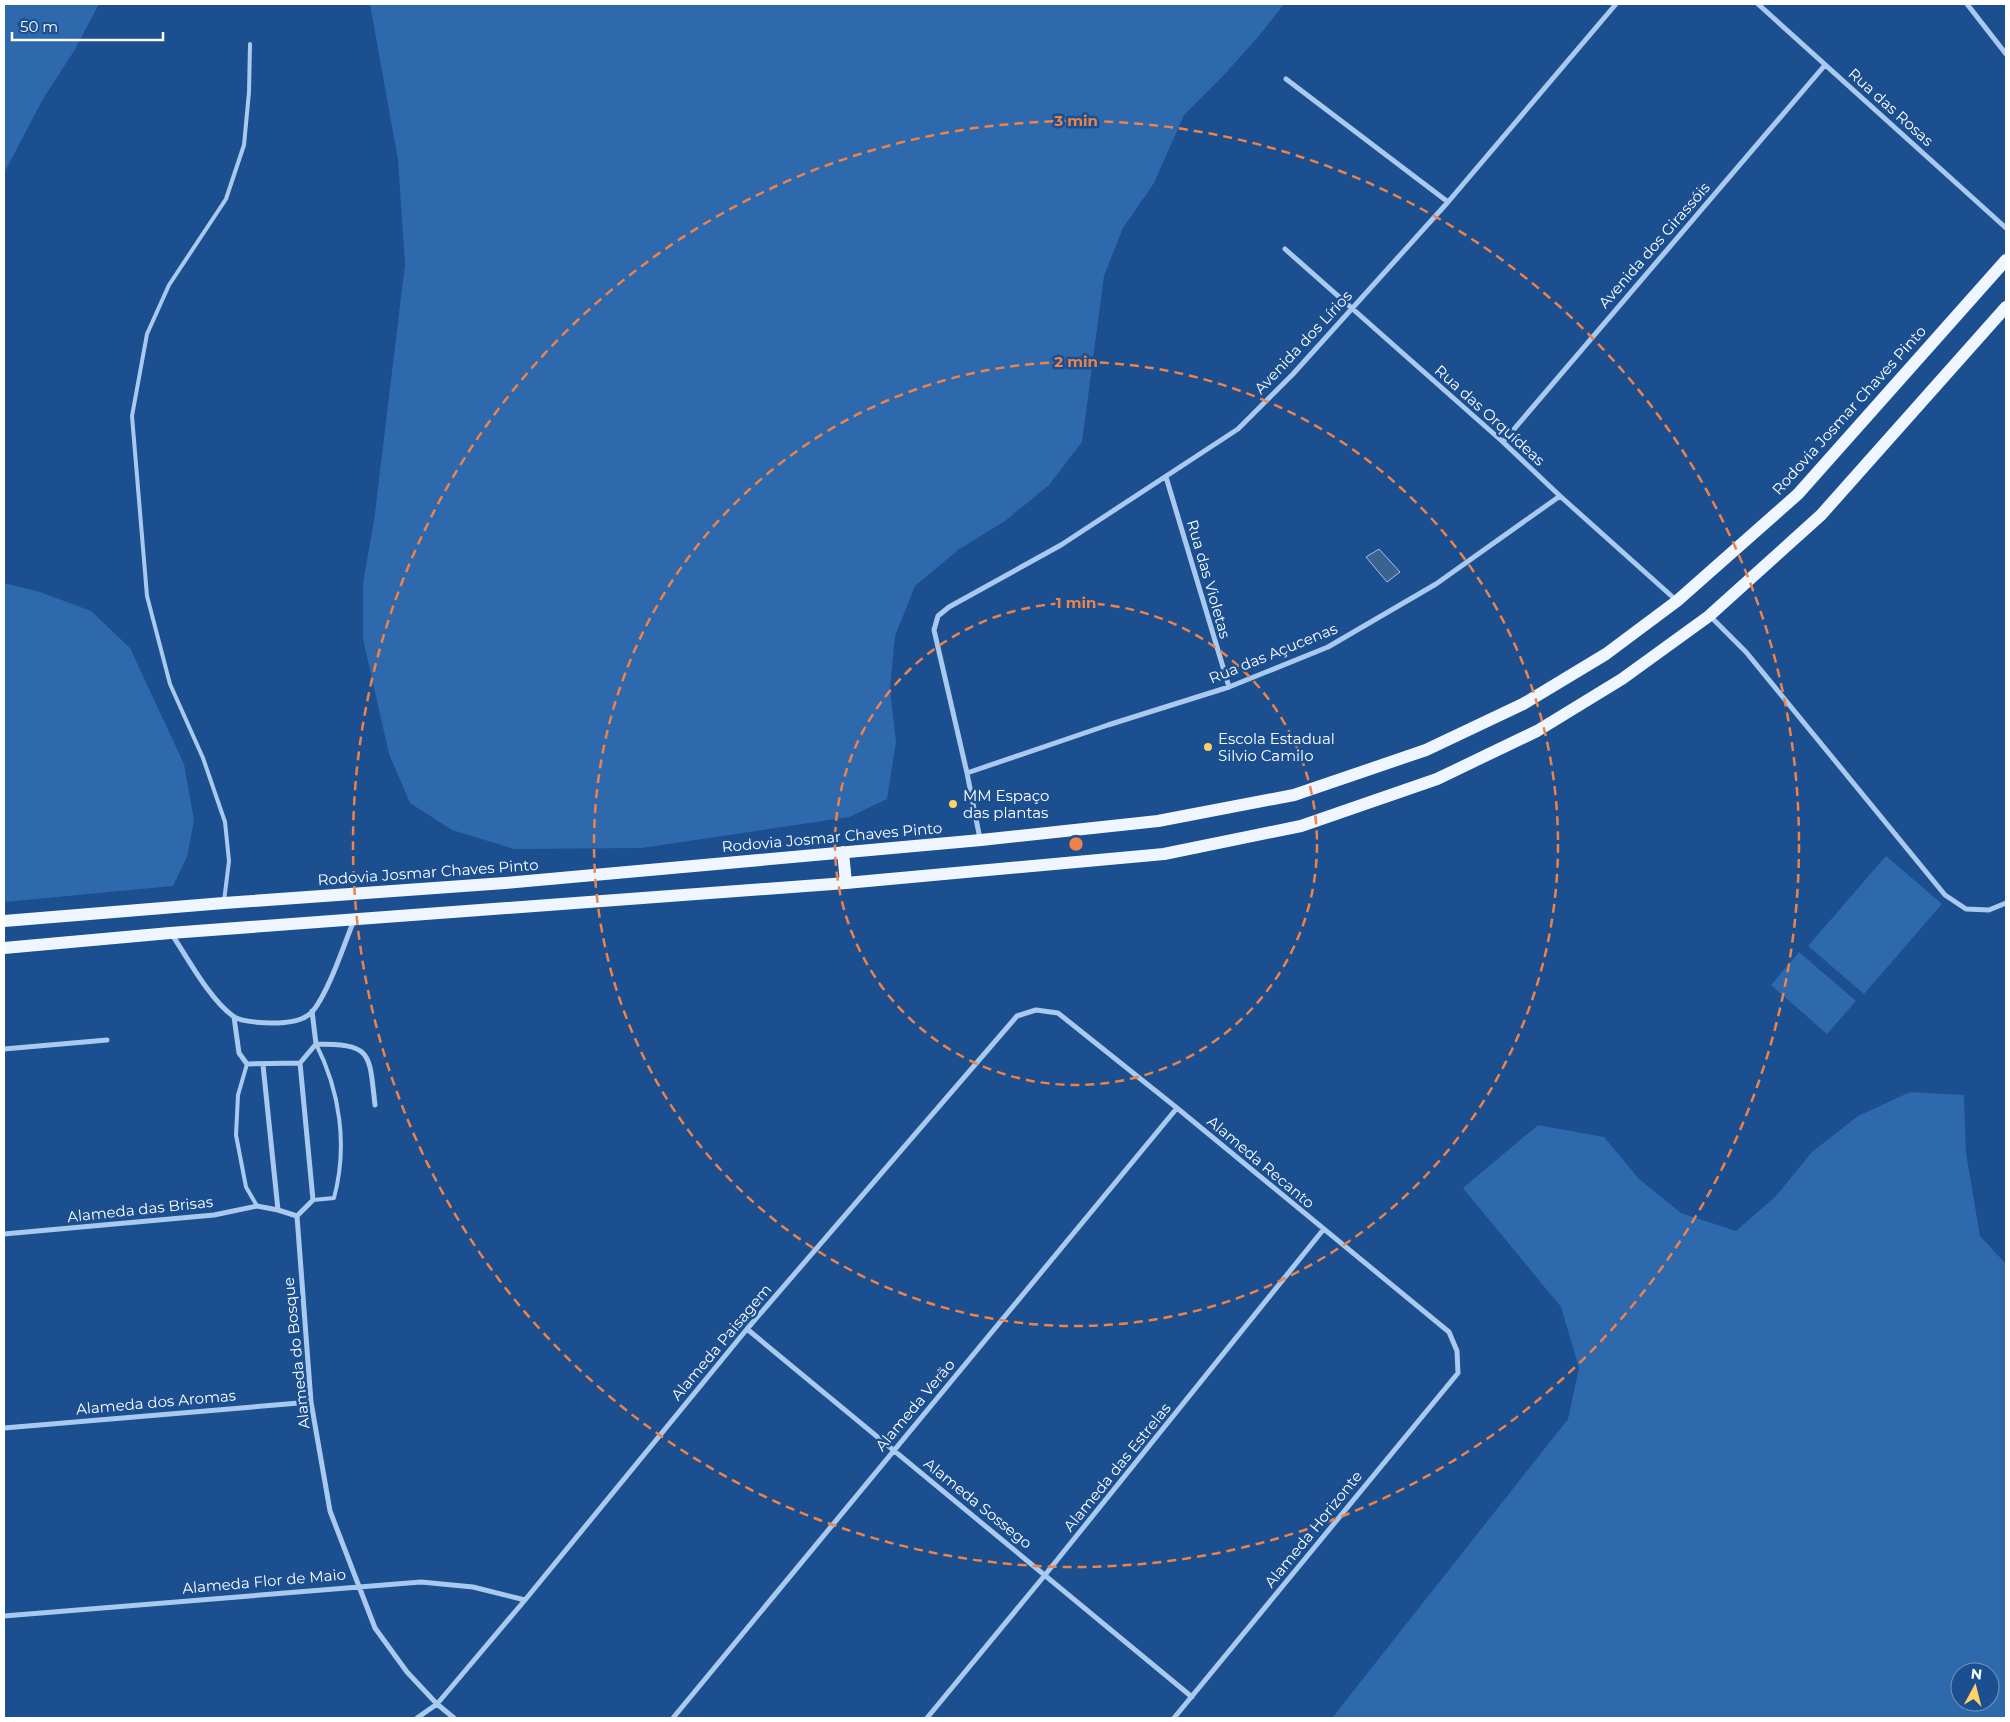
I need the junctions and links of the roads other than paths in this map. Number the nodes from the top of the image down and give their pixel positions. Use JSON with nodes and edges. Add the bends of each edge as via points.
{"nodes":[{"id":1,"x":1616,"y":4,"type":"edge"},
{"id":2,"x":1758,"y":4,"type":"edge"},
{"id":3,"x":1967,"y":4,"type":"edge"},
{"id":4,"x":250,"y":44,"type":"dead end"},
{"id":5,"x":2006,"y":54,"type":"edge"},
{"id":6,"x":1825,"y":65,"type":"junction"},
{"id":7,"x":1286,"y":79,"type":"dead end"},
{"id":8,"x":1448,"y":202,"type":"junction"},
{"id":9,"x":2006,"y":228,"type":"edge"},
{"id":10,"x":1285,"y":248,"type":"dead end"},
{"id":11,"x":2006,"y":260,"type":"edge"},
{"id":12,"x":2006,"y":307,"type":"edge"},
{"id":13,"x":1352,"y":309,"type":"junction"},
{"id":14,"x":1503,"y":442,"type":"junction"},
{"id":15,"x":1166,"y":477,"type":"junction"},
{"id":16,"x":1560,"y":496,"type":"junction"},
{"id":17,"x":1677,"y":601,"type":"junction"},
{"id":18,"x":1709,"y":616,"type":"junction"},
{"id":19,"x":1228,"y":687,"type":"junction"},
{"id":20,"x":968,"y":773,"type":"junction"},
{"id":21,"x":980,"y":840,"type":"junction"},
{"id":22,"x":843,"y":852,"type":"junction"},
{"id":23,"x":846,"y":883,"type":"junction"},
{"id":24,"x":224,"y":903,"type":"junction"},
{"id":25,"x":2006,"y":903,"type":"edge"},
{"id":26,"x":354,"y":920,"type":"junction"},
{"id":27,"x":4,"y":921,"type":"edge"},
{"id":28,"x":170,"y":933,"type":"junction"},
{"id":29,"x":4,"y":948,"type":"edge"},
{"id":30,"x":1036,"y":1010,"type":"joint"},
{"id":31,"x":312,"y":1011,"type":"junction"},
{"id":32,"x":234,"y":1017,"type":"junction"},
{"id":33,"x":107,"y":1040,"type":"dead end"},
{"id":34,"x":316,"y":1044,"type":"junction"},
{"id":35,"x":4,"y":1049,"type":"edge"},
{"id":36,"x":300,"y":1063,"type":"junction"},
{"id":37,"x":247,"y":1064,"type":"junction"},
{"id":38,"x":263,"y":1065,"type":"junction"},
{"id":39,"x":375,"y":1105,"type":"dead end"},
{"id":40,"x":1177,"y":1108,"type":"junction"},
{"id":41,"x":313,"y":1200,"type":"junction"},
{"id":42,"x":257,"y":1206,"type":"junction"},
{"id":43,"x":278,"y":1210,"type":"junction"},
{"id":44,"x":297,"y":1216,"type":"junction"},
{"id":45,"x":1324,"y":1230,"type":"junction"},
{"id":46,"x":4,"y":1234,"type":"edge"},
{"id":47,"x":747,"y":1328,"type":"junction"},
{"id":48,"x":1457,"y":1351,"type":"joint"},
{"id":49,"x":311,"y":1402,"type":"junction"},
{"id":50,"x":4,"y":1428,"type":"edge"},
{"id":51,"x":894,"y":1450,"type":"junction"},
{"id":52,"x":1045,"y":1575,"type":"junction"},
{"id":53,"x":359,"y":1586,"type":"junction"},
{"id":54,"x":526,"y":1600,"type":"junction"},
{"id":55,"x":4,"y":1616,"type":"edge"},
{"id":56,"x":1192,"y":1697,"type":"junction"},
{"id":57,"x":437,"y":1704,"type":"junction"},
{"id":58,"x":417,"y":1718,"type":"edge"},
{"id":59,"x":454,"y":1718,"type":"edge"},
{"id":60,"x":673,"y":1718,"type":"edge"},
{"id":61,"x":927,"y":1718,"type":"edge"},
{"id":62,"x":1174,"y":1718,"type":"edge"}],
"edges":[{"from":1,"to":8,"type":"street","name":"Avenida dos Lírios"},
{"from":2,"to":6,"type":"street","name":"Rua das Rosas"},
{"from":3,"to":5,"type":"street"},
{"from":4,"to":24,"type":"lane","via":[[244,145],[226,199],[169,285],[147,334],[132,416],[147,596],[170,684],[203,758],[226,822],[229,861]]},
{"from":6,"to":9,"type":"street","name":"Rua das Rosas"},
{"from":6,"to":14,"type":"street","name":"Avenida dos Girassóis"},
{"from":7,"to":8,"type":"street"},
{"from":8,"to":13,"type":"street","name":"Avenida dos Lírios"},
{"from":10,"to":13,"type":"street","name":"Rua das Orquídeas"},
{"from":11,"to":17,"type":"main road","name":"Rodovia Josmar Chaves Pinto","via":[[1798,494]]},
{"from":12,"to":18,"type":"main road","via":[[1821,515]]},
{"from":13,"to":14,"type":"street","name":"Rua das Orquídeas"},
{"from":13,"to":15,"type":"street","name":"Avenida dos Lírios","via":[[1238,429]]},
{"from":14,"to":16,"type":"street","name":"Rua das Orquídeas"},
{"from":15,"to":19,"type":"street","name":"Rua das Violetas"},
{"from":15,"to":20,"type":"street","name":"Avenida dos Lírios","via":[[1061,545],[938,616],[934,630]]},
{"from":16,"to":17,"type":"street","name":"Rua das Orquídeas"},
{"from":16,"to":19,"type":"street","name":"Rua das Açucenas","via":[[1436,584],[1328,647]]},
{"from":17,"to":21,"type":"main road","name":"Rodovia Josmar Chaves Pinto","via":[[1606,654],[1532,699],[1426,750],[1294,795],[1158,821]]},
{"from":18,"to":23,"type":"main road","via":[[1622,679],[1537,731],[1437,779],[1301,826],[1164,854]]},
{"from":18,"to":25,"type":"street","via":[[1746,652],[1945,895],[1966,909],[1989,910]]},
{"from":19,"to":20,"type":"street","name":"Rua das Açucenas"},
{"from":20,"to":21,"type":"street"},
{"from":21,"to":22,"type":"main road","name":"Rodovia Josmar Chaves Pinto"},
{"from":22,"to":23,"type":"main road"},
{"from":22,"to":24,"type":"main road","name":"Rodovia Josmar Chaves Pinto","via":[[505,883]]},
{"from":23,"to":26,"type":"main road"},
{"from":24,"to":27,"type":"main road","name":"Rodovia Josmar Chaves Pinto"},
{"from":26,"to":28,"type":"main road"},
{"from":26,"to":31,"type":"street","via":[[323,995]]},
{"from":28,"to":29,"type":"main road"},
{"from":28,"to":32,"type":"street","via":[[216,1000]]},
{"from":30,"to":40,"type":"street","name":"Alameda Recanto","via":[[1058,1013]]},
{"from":30,"to":47,"type":"street","name":"Alameda Paisagem","via":[[1018,1016]]},
{"from":31,"to":32,"type":"street","via":[[303,1020],[282,1023],[261,1023]]},
{"from":31,"to":34,"type":"street"},
{"from":32,"to":37,"type":"street","via":[[239,1052]]},
{"from":33,"to":35,"type":"street"},
{"from":34,"to":36,"type":"street"},
{"from":34,"to":39,"type":"street","via":[[343,1044],[366,1055]]},
{"from":34,"to":41,"type":"lane","via":[[332,1081],[341,1147],[334,1198]]},
{"from":36,"to":38,"type":"street"},
{"from":36,"to":41,"type":"street"},
{"from":37,"to":38,"type":"street"},
{"from":37,"to":42,"type":"lane","via":[[238,1095],[236,1135],[246,1187]]},
{"from":38,"to":43,"type":"street"},
{"from":40,"to":45,"type":"street","name":"Alameda Recanto"},
{"from":40,"to":51,"type":"street","name":"Alameda Verão"},
{"from":41,"to":44,"type":"street"},
{"from":42,"to":43,"type":"street","name":"Alameda das Brisas"},
{"from":42,"to":46,"type":"street","name":"Alameda das Brisas","via":[[214,1215]]},
{"from":43,"to":44,"type":"street","name":"Alameda das Brisas"},
{"from":44,"to":49,"type":"street","name":"Alameda do Bosque"},
{"from":45,"to":48,"type":"street","name":"Alameda Recanto","via":[[1449,1332]]},
{"from":45,"to":52,"type":"street","name":"Alameda das Estrelas"},
{"from":47,"to":51,"type":"street","name":"Alameda Sossego"},
{"from":47,"to":54,"type":"street","name":"Alameda Paisagem"},
{"from":48,"to":56,"type":"street","name":"Alameda Horizonte","via":[[1458,1373]]},
{"from":49,"to":50,"type":"street","name":"Alameda dos Aromas"},
{"from":49,"to":53,"type":"street","name":"Alameda do Bosque","via":[[330,1511]]},
{"from":51,"to":52,"type":"street","name":"Alameda Sossego"},
{"from":51,"to":60,"type":"street","name":"Alameda Verão"},
{"from":52,"to":56,"type":"street","name":"Alameda Sossego"},
{"from":52,"to":61,"type":"street","name":"Alameda das Estrelas"},
{"from":53,"to":54,"type":"street","name":"Alameda Flor de Maio","via":[[421,1582],[473,1587]]},
{"from":53,"to":55,"type":"street","name":"Alameda Flor de Maio"},
{"from":53,"to":57,"type":"street","name":"Alameda do Bosque","via":[[375,1628],[407,1672]]},
{"from":54,"to":57,"type":"street","name":"Alameda Paisagem"},
{"from":56,"to":62,"type":"street","name":"Alameda Horizonte"},
{"from":57,"to":58,"type":"street","name":"Alameda Paisagem"},
{"from":57,"to":59,"type":"street","name":"Alameda do Bosque"}]}
